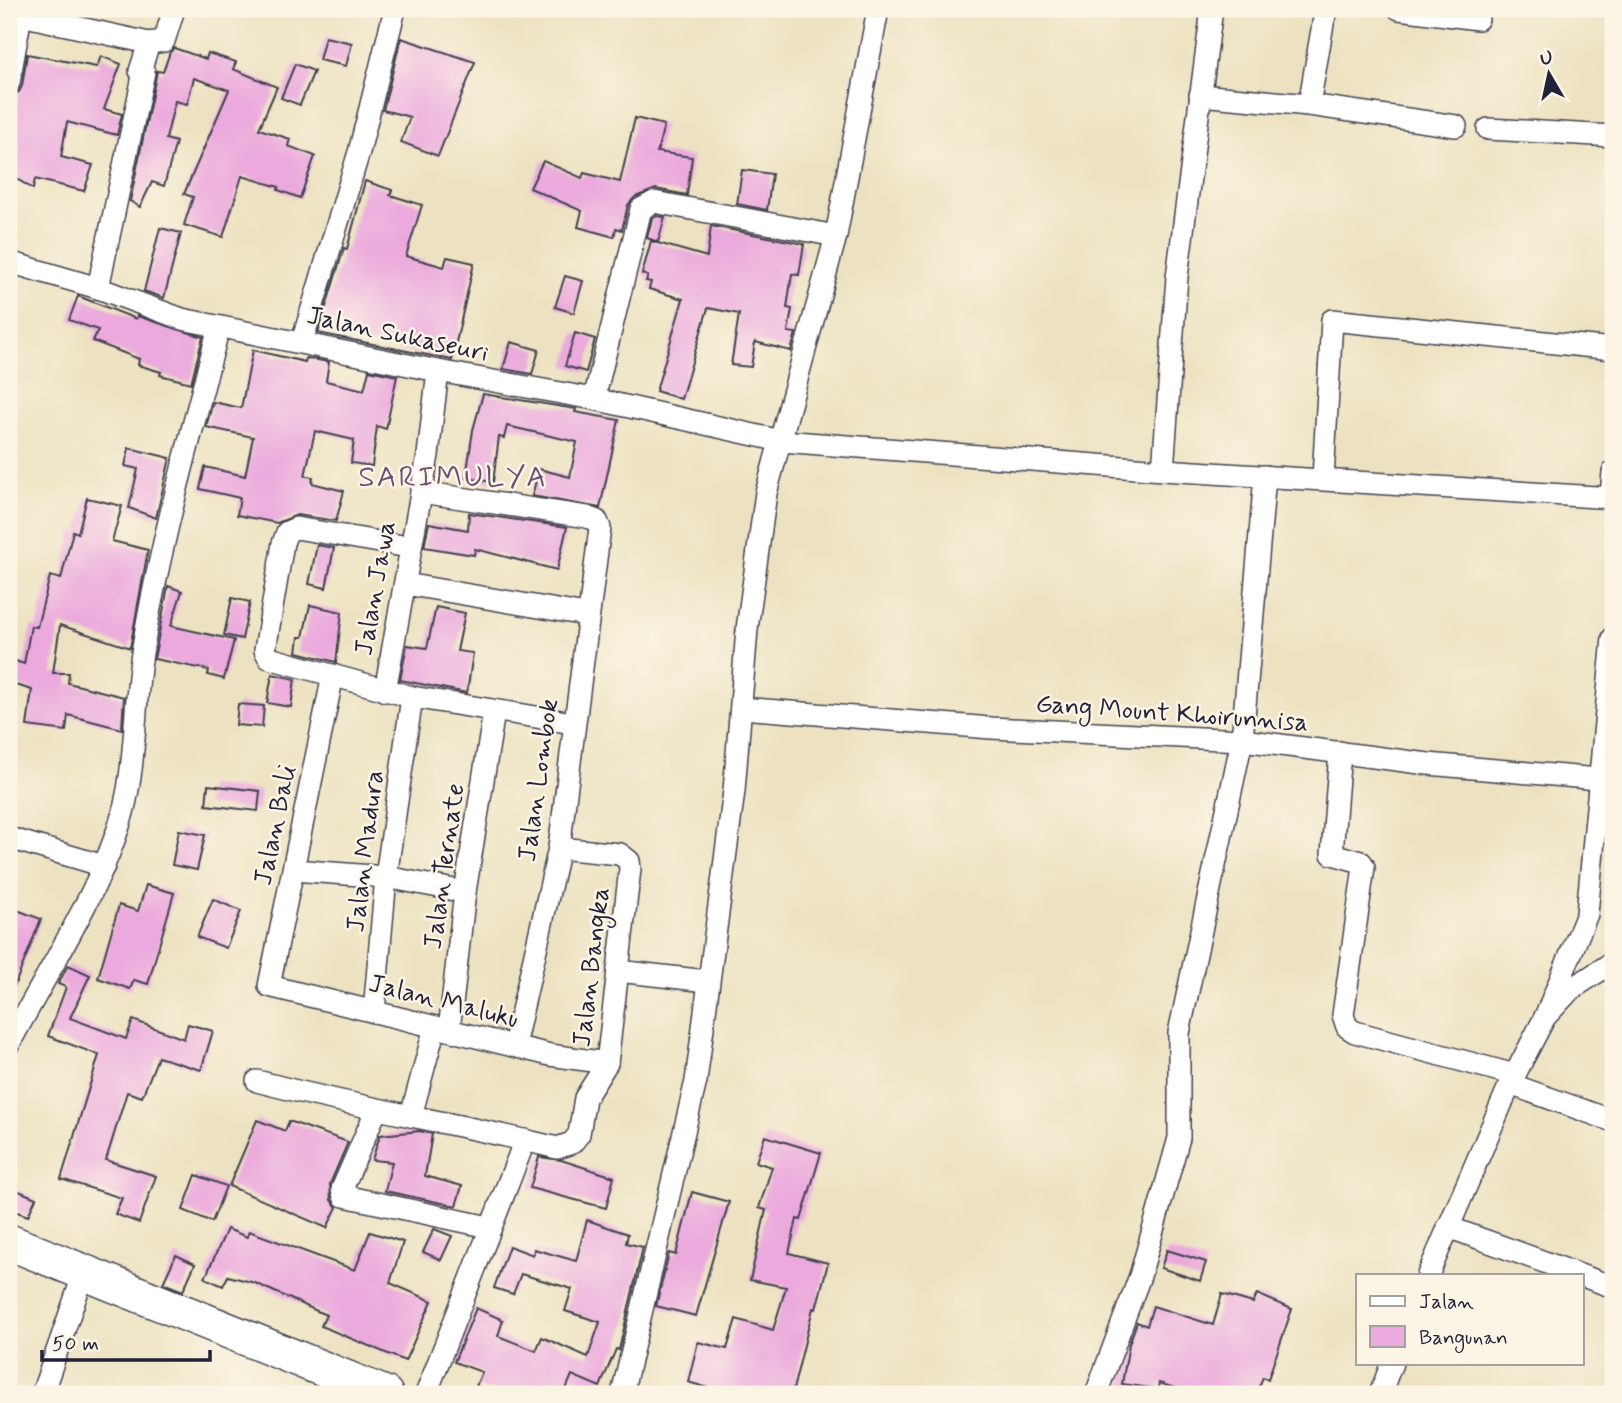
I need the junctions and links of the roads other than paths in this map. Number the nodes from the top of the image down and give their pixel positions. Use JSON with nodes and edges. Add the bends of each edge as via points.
{"nodes":[{"id":1,"x":174,"y":9,"type":"edge"},
{"id":2,"x":395,"y":9,"type":"edge"},
{"id":3,"x":878,"y":9,"type":"edge"},
{"id":4,"x":1212,"y":9,"type":"edge"},
{"id":5,"x":1329,"y":9,"type":"edge"},
{"id":6,"x":1399,"y":9,"type":"edge"},
{"id":7,"x":22,"y":12,"type":"edge"},
{"id":8,"x":1478,"y":19,"type":"dead end"},
{"id":9,"x":149,"y":43,"type":"junction"},
{"id":10,"x":9,"y":83,"type":"edge"},
{"id":11,"x":1200,"y":95,"type":"junction"},
{"id":12,"x":1309,"y":105,"type":"junction"},
{"id":13,"x":1456,"y":126,"type":"dead end"},
{"id":14,"x":1488,"y":129,"type":"dead end"},
{"id":15,"x":1613,"y":136,"type":"edge"},
{"id":16,"x":836,"y":236,"type":"junction"},
{"id":17,"x":9,"y":262,"type":"edge"},
{"id":18,"x":98,"y":288,"type":"junction"},
{"id":19,"x":219,"y":327,"type":"junction"},
{"id":20,"x":302,"y":342,"type":"junction"},
{"id":21,"x":1613,"y":348,"type":"edge"},
{"id":22,"x":438,"y":371,"type":"junction"},
{"id":23,"x":594,"y":399,"type":"junction"},
{"id":24,"x":781,"y":441,"type":"junction"},
{"id":25,"x":1163,"y":470,"type":"junction"},
{"id":26,"x":1613,"y":472,"type":"edge"},
{"id":27,"x":1265,"y":476,"type":"junction"},
{"id":28,"x":1323,"y":479,"type":"junction"},
{"id":29,"x":421,"y":492,"type":"junction"},
{"id":30,"x":1612,"y":498,"type":"edge"},
{"id":31,"x":408,"y":547,"type":"junction"},
{"id":32,"x":405,"y":584,"type":"junction"},
{"id":33,"x":586,"y":615,"type":"junction"},
{"id":34,"x":1613,"y":638,"type":"edge"},
{"id":35,"x":333,"y":676,"type":"junction"},
{"id":36,"x":385,"y":691,"type":"junction"},
{"id":37,"x":412,"y":697,"type":"junction"},
{"id":38,"x":741,"y":708,"type":"junction"},
{"id":39,"x":494,"y":712,"type":"junction"},
{"id":40,"x":573,"y":723,"type":"junction"},
{"id":41,"x":1242,"y":740,"type":"junction"},
{"id":42,"x":1340,"y":752,"type":"junction"},
{"id":43,"x":1598,"y":779,"type":"junction"},
{"id":44,"x":9,"y":838,"type":"edge"},
{"id":45,"x":559,"y":848,"type":"junction"},
{"id":46,"x":104,"y":866,"type":"junction"},
{"id":47,"x":293,"y":870,"type":"junction"},
{"id":48,"x":386,"y":877,"type":"junction"},
{"id":49,"x":465,"y":892,"type":"junction"},
{"id":50,"x":1613,"y":962,"type":"edge"},
{"id":51,"x":618,"y":971,"type":"junction"},
{"id":52,"x":707,"y":981,"type":"junction"},
{"id":53,"x":270,"y":986,"type":"joint"},
{"id":54,"x":374,"y":1012,"type":"junction"},
{"id":55,"x":1545,"y":1017,"type":"junction"},
{"id":56,"x":442,"y":1028,"type":"junction"},
{"id":57,"x":9,"y":1044,"type":"edge"},
{"id":58,"x":514,"y":1046,"type":"junction"},
{"id":59,"x":607,"y":1063,"type":"junction"},
{"id":60,"x":1513,"y":1079,"type":"junction"},
{"id":61,"x":257,"y":1081,"type":"dead end"},
{"id":62,"x":376,"y":1111,"type":"junction"},
{"id":63,"x":411,"y":1116,"type":"junction"},
{"id":64,"x":1613,"y":1121,"type":"edge"},
{"id":65,"x":525,"y":1140,"type":"junction"},
{"id":66,"x":489,"y":1227,"type":"junction"},
{"id":67,"x":1448,"y":1227,"type":"junction"},
{"id":68,"x":9,"y":1242,"type":"edge"},
{"id":69,"x":84,"y":1273,"type":"junction"},
{"id":70,"x":1428,"y":1274,"type":"edge"},
{"id":71,"x":1577,"y":1274,"type":"edge"},
{"id":72,"x":1584,"y":1276,"type":"edge"},
{"id":73,"x":1613,"y":1287,"type":"edge"},
{"id":74,"x":1392,"y":1364,"type":"edge"},
{"id":75,"x":42,"y":1394,"type":"edge"},
{"id":76,"x":385,"y":1394,"type":"edge"},
{"id":77,"x":426,"y":1394,"type":"edge"},
{"id":78,"x":622,"y":1394,"type":"edge"},
{"id":79,"x":1096,"y":1394,"type":"edge"},
{"id":80,"x":1380,"y":1394,"type":"edge"}],
"edges":[{"from":1,"to":9,"type":"street","via":[[164,41]]},
{"from":2,"to":20,"type":"street","via":[[359,152]]},
{"from":3,"to":16,"type":"street"},
{"from":4,"to":11,"type":"street"},
{"from":5,"to":12,"type":"street"},
{"from":6,"to":8,"type":"street"},
{"from":7,"to":9,"type":"street"},
{"from":7,"to":10,"type":"street"},
{"from":9,"to":18,"type":"street"},
{"from":11,"to":12,"type":"street"},
{"from":11,"to":25,"type":"street","via":[[1177,276]]},
{"from":12,"to":13,"type":"street"},
{"from":14,"to":15,"type":"street"},
{"from":16,"to":23,"type":"street","via":[[645,204]]},
{"from":16,"to":24,"type":"street"},
{"from":17,"to":18,"type":"street","name":"Jalan Sukaseuri"},
{"from":18,"to":19,"type":"street","name":"Jalan Sukaseuri","via":[[181,319]]},
{"from":19,"to":20,"type":"street","name":"Jalan Sukaseuri"},
{"from":19,"to":46,"type":"street","via":[[157,577],[142,654],[127,797]]},
{"from":20,"to":22,"type":"street","name":"Jalan Sukaseuri"},
{"from":21,"to":28,"type":"street","via":[[1332,320]]},
{"from":22,"to":23,"type":"street","name":"Jalan Sukaseuri"},
{"from":22,"to":29,"type":"street","name":"Jalan Jawa"},
{"from":23,"to":24,"type":"street","name":"Jalan Sukaseuri"},
{"from":24,"to":25,"type":"street","name":"Jalan Sukaseuri"},
{"from":24,"to":38,"type":"street","via":[[757,549]]},
{"from":25,"to":27,"type":"street","name":"Jalan Sukaseuri"},
{"from":26,"to":30,"type":"street"},
{"from":27,"to":28,"type":"street","name":"Jalan Sukaseuri"},
{"from":27,"to":41,"type":"street"},
{"from":28,"to":30,"type":"street","name":"Jalan Sukaseuri"},
{"from":29,"to":31,"type":"street","name":"Jalan Jawa"},
{"from":29,"to":33,"type":"street","name":"Jalan Lombok","via":[[597,521],[600,538]]},
{"from":31,"to":32,"type":"street","name":"Jalan Jawa"},
{"from":31,"to":35,"type":"street","via":[[296,528],[284,537],[265,650],[276,663]]},
{"from":32,"to":33,"type":"street"},
{"from":32,"to":36,"type":"street","name":"Jalan Jawa"},
{"from":33,"to":40,"type":"street","name":"Jalan Lombok"},
{"from":34,"to":43,"type":"street"},
{"from":35,"to":36,"type":"street"},
{"from":35,"to":47,"type":"street","name":"Jalan Bali"},
{"from":36,"to":37,"type":"street"},
{"from":37,"to":39,"type":"street"},
{"from":37,"to":48,"type":"street","name":"Jalan Madura"},
{"from":38,"to":41,"type":"street","name":"Gang Mount Khoirunnisa","via":[[991,728]]},
{"from":38,"to":52,"type":"street","via":[[727,849]]},
{"from":39,"to":40,"type":"street"},
{"from":39,"to":49,"type":"street","name":"Jalan Ternate"},
{"from":40,"to":45,"type":"street","name":"Jalan Lombok"},
{"from":41,"to":42,"type":"street","name":"Gang Mount Khoirunnisa"},
{"from":41,"to":79,"type":"street","via":[[1179,1033],[1179,1138],[1140,1276]]},
{"from":42,"to":43,"type":"street","name":"Gang Mount Khoirunnisa"},
{"from":42,"to":60,"type":"street","via":[[1332,854],[1364,867],[1343,1021],[1354,1032]]},
{"from":43,"to":55,"type":"street","via":[[1587,914]]},
{"from":44,"to":46,"type":"street"},
{"from":45,"to":51,"type":"street","name":"Jalan Bangka","via":[[620,854],[629,861]]},
{"from":45,"to":58,"type":"street","name":"Jalan Lombok"},
{"from":46,"to":57,"type":"street"},
{"from":47,"to":48,"type":"street"},
{"from":47,"to":53,"type":"street","name":"Jalan Bali"},
{"from":48,"to":49,"type":"street"},
{"from":48,"to":54,"type":"street","name":"Jalan Madura"},
{"from":49,"to":56,"type":"street","name":"Jalan Ternate"},
{"from":50,"to":55,"type":"street","via":[[1570,990]]},
{"from":51,"to":52,"type":"street"},
{"from":51,"to":59,"type":"street","name":"Jalan Bangka"},
{"from":52,"to":78,"type":"street","via":[[696,1081]]},
{"from":53,"to":54,"type":"street","name":"Jalan Maluku"},
{"from":54,"to":56,"type":"street","name":"Jalan Maluku"},
{"from":55,"to":60,"type":"street"},
{"from":56,"to":58,"type":"street","name":"Jalan Maluku"},
{"from":56,"to":63,"type":"street","name":"Jalan Ternate"},
{"from":58,"to":59,"type":"street","name":"Jalan Maluku"},
{"from":59,"to":65,"type":"street","name":"Jalan Bangka","via":[[585,1098],[579,1134],[572,1143],[557,1148]]},
{"from":60,"to":64,"type":"street"},
{"from":60,"to":67,"type":"street"},
{"from":61,"to":62,"type":"street"},
{"from":62,"to":63,"type":"street"},
{"from":62,"to":66,"type":"street","via":[[342,1189],[344,1196]]},
{"from":63,"to":65,"type":"street"},
{"from":65,"to":66,"type":"street"},
{"from":66,"to":77,"type":"street"},
{"from":67,"to":70,"type":"street"},
{"from":67,"to":71,"type":"street"},
{"from":68,"to":69,"type":"highway"},
{"from":69,"to":75,"type":"street"},
{"from":69,"to":76,"type":"highway"},
{"from":72,"to":73,"type":"street"},
{"from":74,"to":80,"type":"street"}]}
